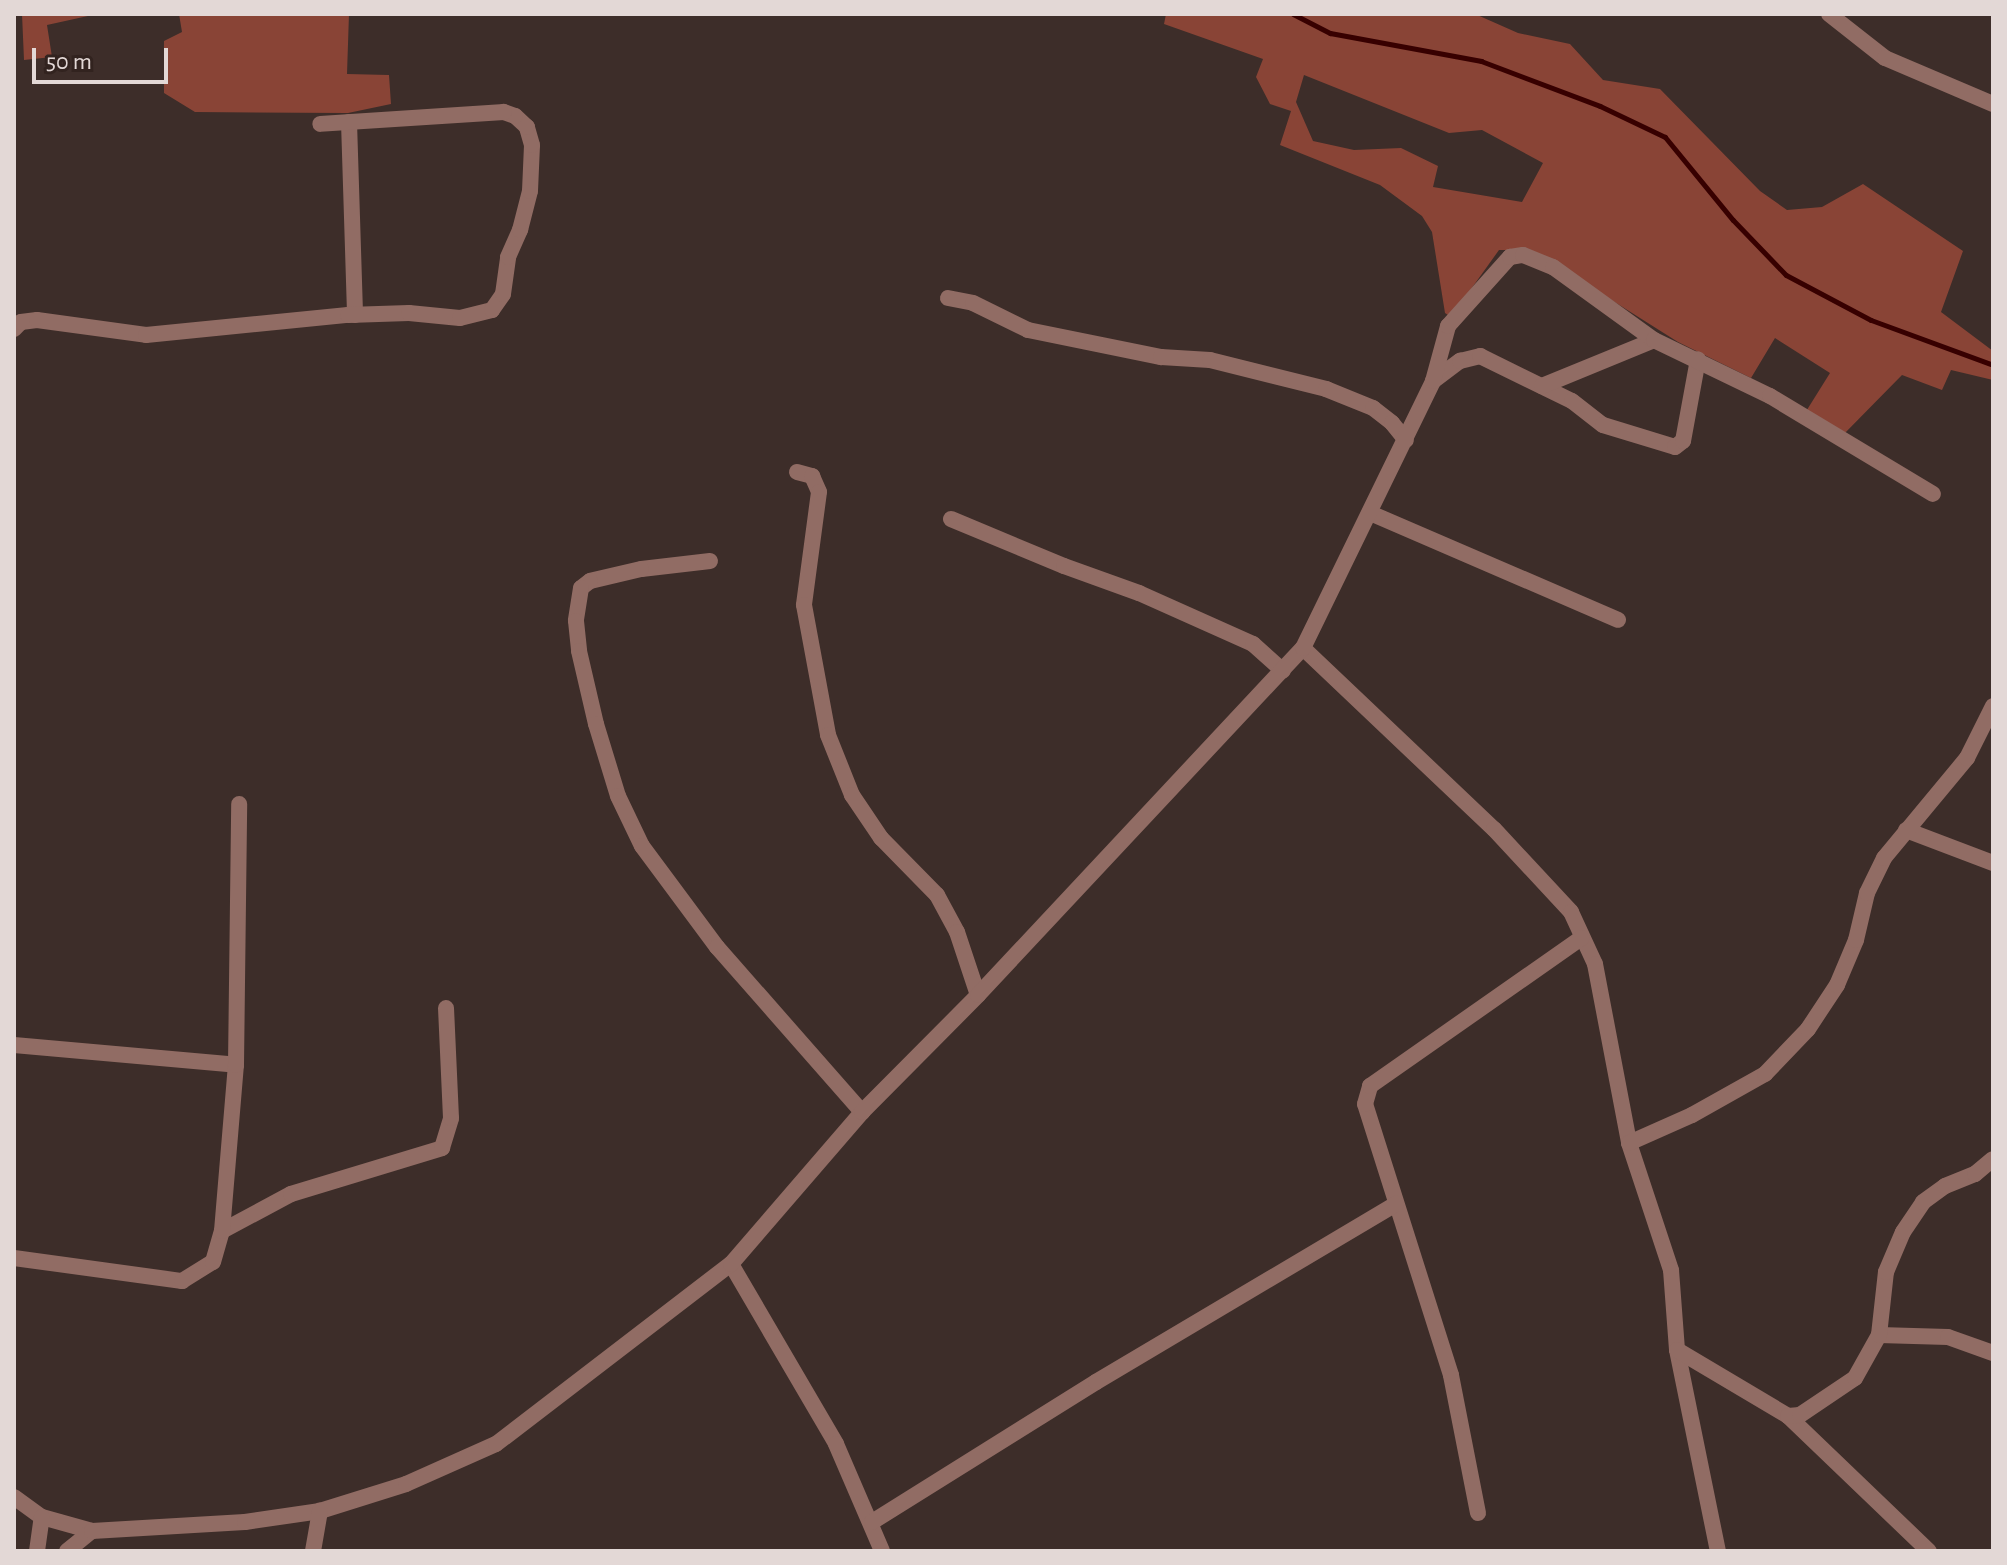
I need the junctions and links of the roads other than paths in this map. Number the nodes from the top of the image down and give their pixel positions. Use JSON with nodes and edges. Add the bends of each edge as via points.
{"nodes":[{"id":1,"x":1829,"y":14,"type":"edge"},
{"id":2,"x":1993,"y":104,"type":"edge"},
{"id":3,"x":349,"y":122,"type":"junction"},
{"id":4,"x":320,"y":124,"type":"dead end"},
{"id":5,"x":948,"y":298,"type":"dead end"},
{"id":6,"x":355,"y":315,"type":"junction"},
{"id":7,"x":14,"y":329,"type":"edge"},
{"id":8,"x":1654,"y":340,"type":"junction"},
{"id":9,"x":1698,"y":359,"type":"junction"},
{"id":10,"x":1433,"y":381,"type":"junction"},
{"id":11,"x":1542,"y":386,"type":"junction"},
{"id":12,"x":1406,"y":440,"type":"junction"},
{"id":13,"x":797,"y":472,"type":"dead end"},
{"id":14,"x":1933,"y":494,"type":"dead end"},
{"id":15,"x":1370,"y":513,"type":"junction"},
{"id":16,"x":951,"y":519,"type":"dead end"},
{"id":17,"x":710,"y":561,"type":"dead end"},
{"id":18,"x":1618,"y":620,"type":"dead end"},
{"id":19,"x":1303,"y":648,"type":"junction"},
{"id":20,"x":1283,"y":671,"type":"junction"},
{"id":21,"x":1993,"y":706,"type":"edge"},
{"id":22,"x":239,"y":804,"type":"dead end"},
{"id":23,"x":1906,"y":830,"type":"junction"},
{"id":24,"x":1993,"y":863,"type":"edge"},
{"id":25,"x":1581,"y":938,"type":"junction"},
{"id":26,"x":978,"y":995,"type":"junction"},
{"id":27,"x":446,"y":1008,"type":"dead end"},
{"id":28,"x":14,"y":1045,"type":"edge"},
{"id":29,"x":236,"y":1065,"type":"junction"},
{"id":30,"x":862,"y":1112,"type":"junction"},
{"id":31,"x":1629,"y":1143,"type":"junction"},
{"id":32,"x":1993,"y":1159,"type":"edge"},
{"id":33,"x":1396,"y":1204,"type":"junction"},
{"id":34,"x":222,"y":1231,"type":"junction"},
{"id":35,"x":14,"y":1258,"type":"edge"},
{"id":36,"x":731,"y":1264,"type":"junction"},
{"id":37,"x":1879,"y":1335,"type":"junction"},
{"id":38,"x":1677,"y":1350,"type":"junction"},
{"id":39,"x":1993,"y":1353,"type":"edge"},
{"id":40,"x":1788,"y":1416,"type":"junction"},
{"id":41,"x":14,"y":1497,"type":"edge"},
{"id":42,"x":320,"y":1511,"type":"junction"},
{"id":43,"x":1478,"y":1513,"type":"dead end"},
{"id":44,"x":42,"y":1517,"type":"junction"},
{"id":45,"x":872,"y":1522,"type":"junction"},
{"id":46,"x":92,"y":1531,"type":"junction"},
{"id":47,"x":37,"y":1551,"type":"edge"},
{"id":48,"x":67,"y":1551,"type":"edge"},
{"id":49,"x":313,"y":1551,"type":"edge"},
{"id":50,"x":882,"y":1551,"type":"edge"},
{"id":51,"x":1718,"y":1551,"type":"edge"},
{"id":52,"x":1929,"y":1551,"type":"edge"}],
"edges":[{"from":1,"to":2,"type":"street","via":[[1885,58]]},
{"from":3,"to":4,"type":"street"},
{"from":3,"to":6,"type":"street"},
{"from":3,"to":6,"type":"street","via":[[504,112],[527,127],[532,145],[530,191],[508,257],[503,294],[492,310],[460,318]]},
{"from":5,"to":12,"type":"street","via":[[973,303],[1028,330],[1161,357],[1210,360],[1326,389],[1373,408]]},
{"from":6,"to":7,"type":"street","via":[[146,335],[37,320]]},
{"from":8,"to":9,"type":"street"},
{"from":8,"to":10,"type":"street","via":[[1553,267],[1523,255],[1510,257],[1448,326]]},
{"from":8,"to":11,"type":"street"},
{"from":9,"to":11,"type":"street","via":[[1683,441],[1675,447],[1603,425]]},
{"from":9,"to":14,"type":"street"},
{"from":10,"to":11,"type":"street","via":[[1460,361],[1480,356]]},
{"from":10,"to":12,"type":"street"},
{"from":12,"to":15,"type":"street"},
{"from":13,"to":26,"type":"street","via":[[812,476],[819,492],[804,605],[828,735],[852,795],[881,838],[937,895],[957,932]]},
{"from":15,"to":18,"type":"street"},
{"from":15,"to":19,"type":"street"},
{"from":16,"to":20,"type":"street","via":[[1253,644]]},
{"from":17,"to":30,"type":"street","via":[[641,569],[581,588],[579,651],[596,724],[618,796],[642,846],[717,947]]},
{"from":19,"to":20,"type":"street"},
{"from":19,"to":25,"type":"street","via":[[1494,829],[1571,912]]},
{"from":20,"to":26,"type":"street"},
{"from":21,"to":23,"type":"street","via":[[1967,758]]},
{"from":22,"to":29,"type":"street"},
{"from":23,"to":24,"type":"street"},
{"from":23,"to":31,"type":"street","via":[[1884,858],[1837,985],[1808,1029],[1765,1074]]},
{"from":25,"to":31,"type":"street","via":[[1595,964]]},
{"from":25,"to":33,"type":"street","via":[[1370,1086],[1365,1104]]},
{"from":26,"to":30,"type":"street"},
{"from":27,"to":34,"type":"street","via":[[451,1118],[442,1148],[291,1194]]},
{"from":28,"to":29,"type":"street"},
{"from":29,"to":34,"type":"street"},
{"from":30,"to":36,"type":"street"},
{"from":31,"to":38,"type":"street","via":[[1671,1270]]},
{"from":32,"to":37,"type":"street","via":[[1923,1202],[1903,1232],[1886,1272]]},
{"from":33,"to":43,"type":"street","via":[[1451,1375]]},
{"from":33,"to":45,"type":"street"},
{"from":34,"to":35,"type":"street","via":[[213,1262],[182,1281]]},
{"from":36,"to":42,"type":"street","via":[[496,1444],[406,1484]]},
{"from":36,"to":45,"type":"street","via":[[836,1444]]},
{"from":37,"to":39,"type":"street","via":[[1948,1337]]},
{"from":37,"to":40,"type":"street","via":[[1855,1378],[1800,1415]]},
{"from":38,"to":40,"type":"street"},
{"from":38,"to":51,"type":"street"},
{"from":40,"to":52,"type":"street"},
{"from":41,"to":44,"type":"street"},
{"from":42,"to":46,"type":"street","via":[[245,1522]]},
{"from":42,"to":49,"type":"street"},
{"from":44,"to":46,"type":"street"},
{"from":44,"to":47,"type":"street"},
{"from":45,"to":50,"type":"street"},
{"from":46,"to":48,"type":"street"}]}
